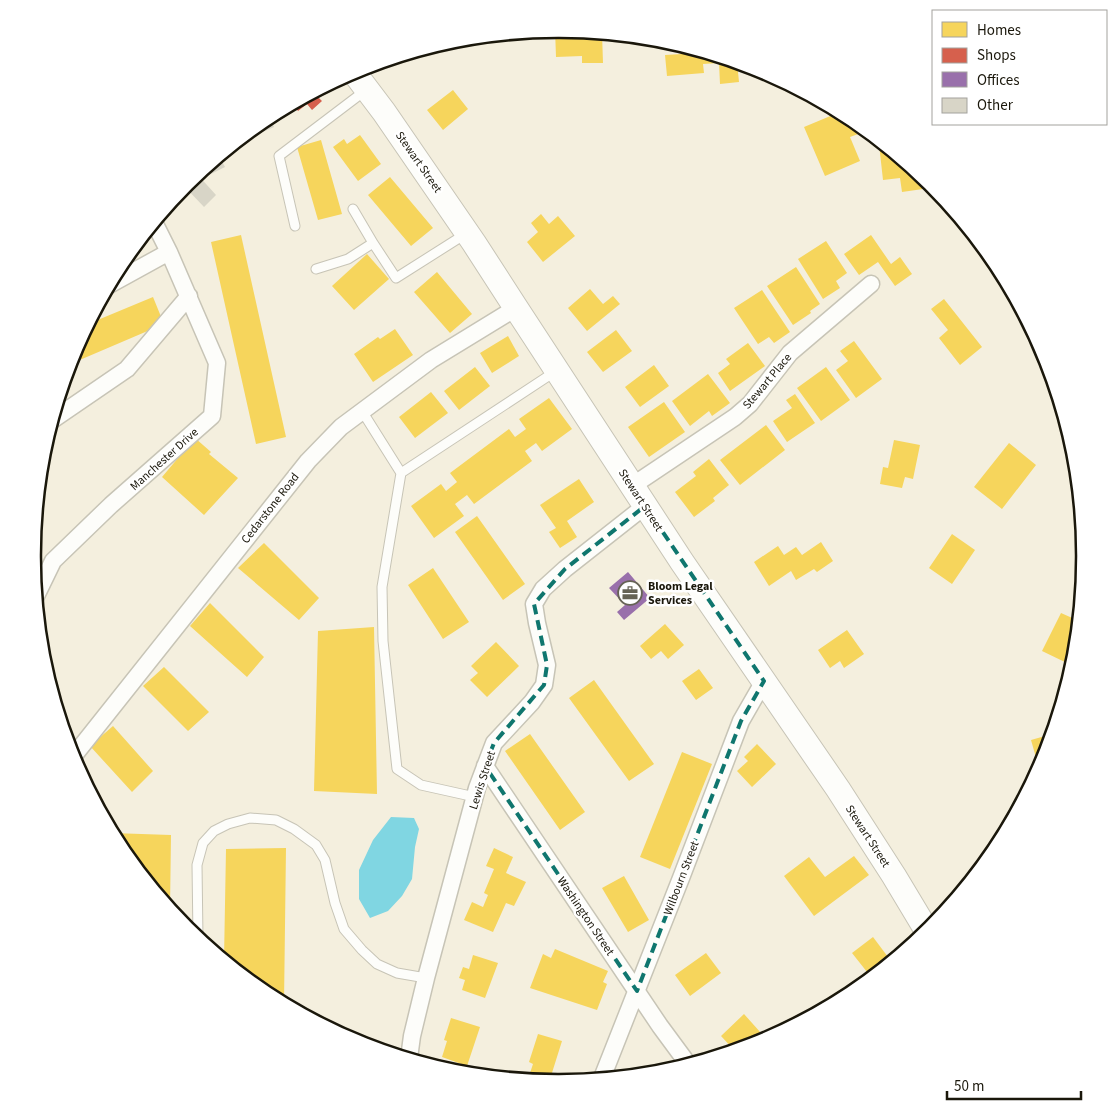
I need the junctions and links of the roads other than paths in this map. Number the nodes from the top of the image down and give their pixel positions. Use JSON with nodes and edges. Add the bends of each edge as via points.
{"nodes":[{"id":1,"x":360,"y":80,"type":"edge"},
{"id":2,"x":353,"y":209,"type":"dead end"},
{"id":3,"x":295,"y":226,"type":"dead end"},
{"id":4,"x":157,"y":229,"type":"edge"},
{"id":5,"x":468,"y":233,"type":"junction"},
{"id":6,"x":373,"y":243,"type":"junction"},
{"id":7,"x":169,"y":252,"type":"junction"},
{"id":8,"x":316,"y":269,"type":"dead end"},
{"id":9,"x":121,"y":278,"type":"edge"},
{"id":10,"x":871,"y":284,"type":"dead end"},
{"id":11,"x":189,"y":296,"type":"junction"},
{"id":12,"x":516,"y":308,"type":"junction"},
{"id":13,"x":557,"y":371,"type":"junction"},
{"id":14,"x":362,"y":411,"type":"junction"},
{"id":15,"x":60,"y":415,"type":"edge"},
{"id":16,"x":401,"y":473,"type":"junction"},
{"id":17,"x":632,"y":486,"type":"junction"},
{"id":18,"x":645,"y":506,"type":"junction"},
{"id":19,"x":42,"y":584,"type":"edge"},
{"id":20,"x":764,"y":681,"type":"junction"},
{"id":21,"x":78,"y":750,"type":"edge"},
{"id":22,"x":485,"y":766,"type":"junction"},
{"id":23,"x":475,"y":797,"type":"junction"},
{"id":24,"x":923,"y":924,"type":"edge"},
{"id":25,"x":198,"y":928,"type":"edge"},
{"id":26,"x":426,"y":978,"type":"junction"},
{"id":27,"x":636,"y":991,"type":"junction"},
{"id":28,"x":409,"y":1051,"type":"edge"},
{"id":29,"x":684,"y":1058,"type":"edge"},
{"id":30,"x":605,"y":1071,"type":"edge"}],
"edges":[{"from":1,"to":3,"type":"lane","via":[[279,156]]},
{"from":1,"to":5,"type":"street","name":"Stewart Street"},
{"from":2,"to":6,"type":"lane"},
{"from":4,"to":7,"type":"street","name":"Manchester Drive"},
{"from":5,"to":6,"type":"lane","via":[[396,278]]},
{"from":5,"to":12,"type":"street","name":"Stewart Street"},
{"from":6,"to":8,"type":"lane","via":[[348,258]]},
{"from":7,"to":9,"type":"street"},
{"from":7,"to":11,"type":"street","name":"Manchester Drive"},
{"from":10,"to":17,"type":"street","name":"Stewart Place","via":[[790,353],[750,404],[735,417]]},
{"from":11,"to":15,"type":"street","via":[[127,368]]},
{"from":11,"to":19,"type":"street","name":"Manchester Drive","via":[[217,363],[212,416],[111,505],[53,562]]},
{"from":12,"to":13,"type":"street","name":"Stewart Street"},
{"from":12,"to":14,"type":"street","name":"Cedarstone Road","via":[[431,360]]},
{"from":13,"to":16,"type":"lane"},
{"from":13,"to":17,"type":"street","name":"Stewart Street"},
{"from":14,"to":16,"type":"lane"},
{"from":14,"to":21,"type":"street","name":"Cedarstone Road","via":[[341,427],[308,461]]},
{"from":16,"to":23,"type":"lane","via":[[382,587],[383,641],[397,769],[421,785]]},
{"from":17,"to":18,"type":"street","name":"Stewart Street"},
{"from":18,"to":20,"type":"street","name":"Stewart Street"},
{"from":18,"to":22,"type":"street","name":"Lewis Street","via":[[543,589],[534,604],[547,664],[544,685],[494,743]]},
{"from":20,"to":24,"type":"street","name":"Stewart Street","via":[[838,789]]},
{"from":20,"to":27,"type":"street","name":"Wilbourn Street","via":[[742,720]]},
{"from":22,"to":23,"type":"street","name":"Lewis Street"},
{"from":22,"to":27,"type":"street","name":"Washington Street"},
{"from":23,"to":26,"type":"street","name":"Lewis Street"},
{"from":25,"to":26,"type":"lane","via":[[198,865],[203,843],[214,831],[228,824],[250,818],[276,820],[294,828],[316,845],[325,860],[344,928],[362,950],[378,964],[397,973]]},
{"from":26,"to":28,"type":"street","name":"Lewis Street"},
{"from":27,"to":29,"type":"street","name":"Washington Street"},
{"from":27,"to":30,"type":"street","name":"Wilbourn Street"}]}
